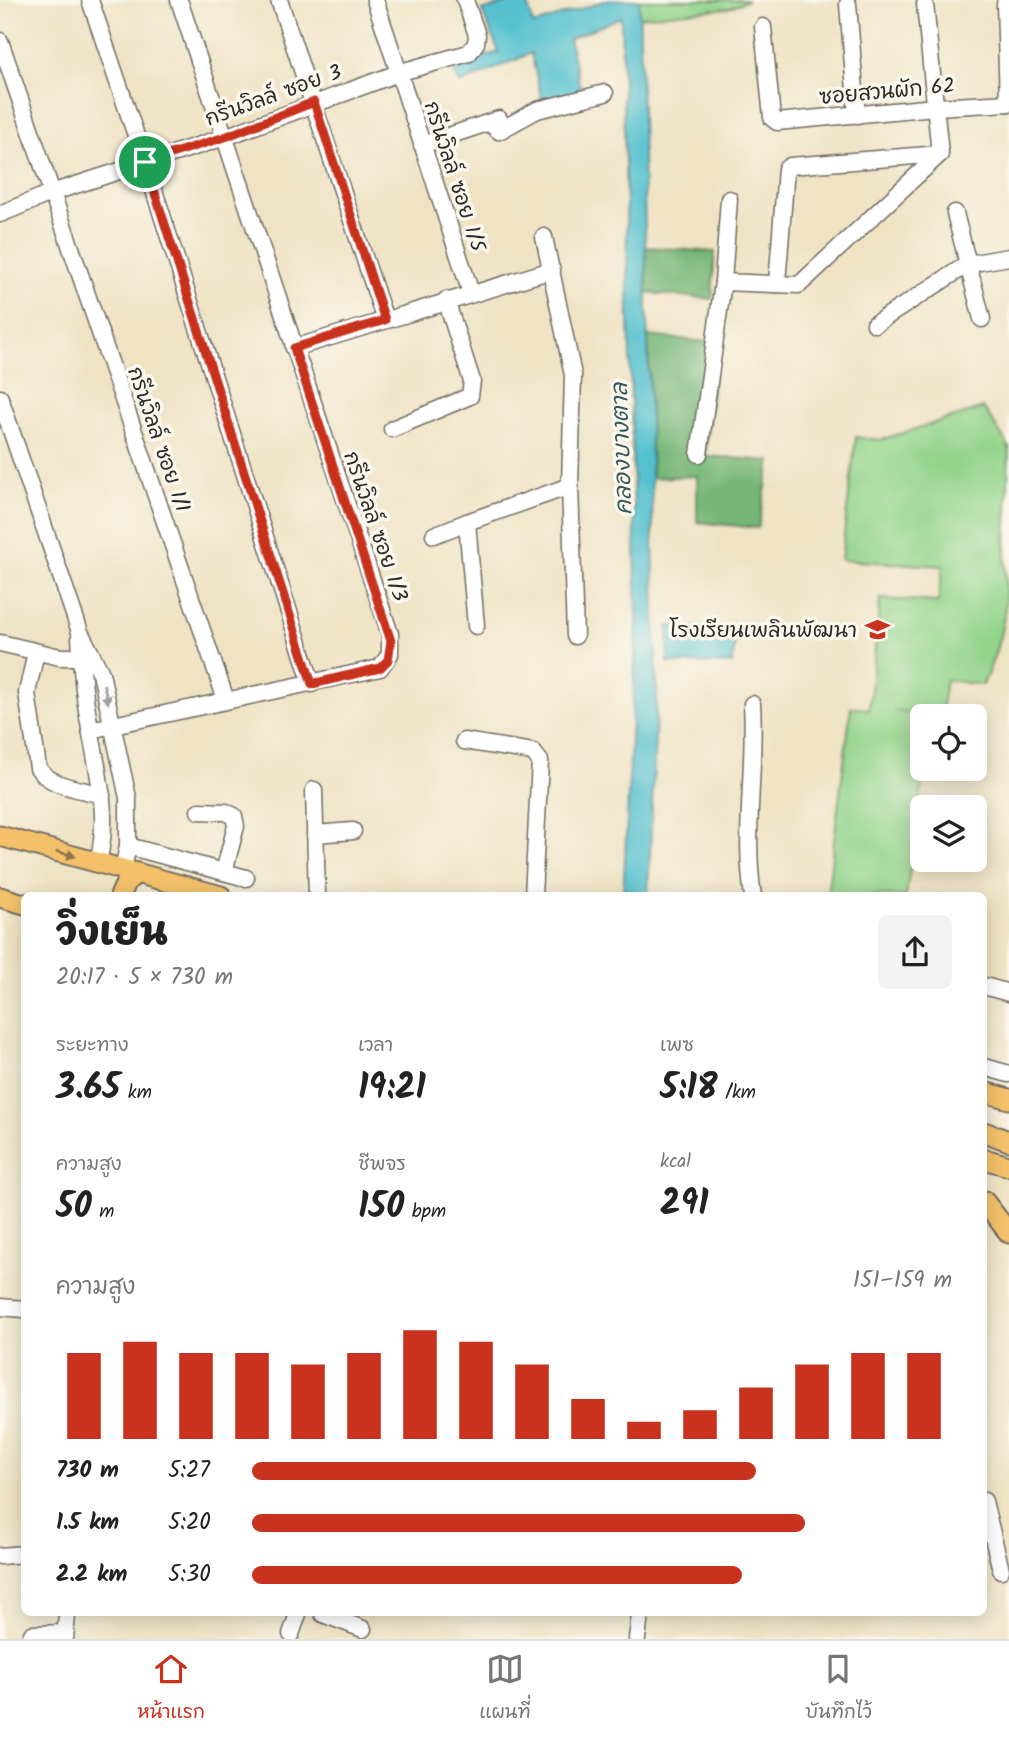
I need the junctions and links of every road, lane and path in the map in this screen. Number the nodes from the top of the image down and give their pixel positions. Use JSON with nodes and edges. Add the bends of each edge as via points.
{"nodes":[{"id":1,"x":90,"y":0,"type":"edge"},
{"id":2,"x":179,"y":0,"type":"edge"},
{"id":3,"x":279,"y":0,"type":"edge"},
{"id":4,"x":375,"y":0,"type":"edge"},
{"id":5,"x":465,"y":0,"type":"edge"},
{"id":6,"x":1005,"y":3,"type":"dead end"},
{"id":7,"x":848,"y":4,"type":"dead end"},
{"id":8,"x":925,"y":4,"type":"dead end"},
{"id":9,"x":763,"y":27,"type":"dead end"},
{"id":10,"x":0,"y":41,"type":"edge"},
{"id":11,"x":401,"y":72,"type":"junction"},
{"id":12,"x":605,"y":93,"type":"dead end"},
{"id":13,"x":314,"y":102,"type":"junction"},
{"id":14,"x":1008,"y":103,"type":"edge"},
{"id":15,"x":934,"y":107,"type":"junction"},
{"id":16,"x":513,"y":111,"type":"dead end"},
{"id":17,"x":857,"y":116,"type":"junction"},
{"id":18,"x":491,"y":124,"type":"junction"},
{"id":19,"x":225,"y":137,"type":"junction"},
{"id":20,"x":422,"y":145,"type":"junction"},
{"id":21,"x":940,"y":154,"type":"junction"},
{"id":22,"x":145,"y":162,"type":"junction"},
{"id":23,"x":51,"y":193,"type":"junction"},
{"id":24,"x":729,"y":199,"type":"dead end"},
{"id":25,"x":955,"y":213,"type":"dead end"},
{"id":26,"x":0,"y":214,"type":"edge"},
{"id":27,"x":544,"y":237,"type":"dead end"},
{"id":28,"x":1009,"y":257,"type":"edge"},
{"id":29,"x":968,"y":264,"type":"junction"},
{"id":30,"x":552,"y":270,"type":"junction"},
{"id":31,"x":723,"y":282,"type":"junction"},
{"id":32,"x":776,"y":284,"type":"junction"},
{"id":33,"x":471,"y":293,"type":"junction"},
{"id":34,"x":446,"y":300,"type":"junction"},
{"id":35,"x":982,"y":319,"type":"dead end"},
{"id":36,"x":385,"y":320,"type":"junction"},
{"id":37,"x":875,"y":324,"type":"dead end"},
{"id":38,"x":294,"y":348,"type":"junction"},
{"id":39,"x":0,"y":398,"type":"edge"},
{"id":40,"x":391,"y":429,"type":"dead end"},
{"id":41,"x":699,"y":454,"type":"dead end"},
{"id":42,"x":570,"y":486,"type":"junction"},
{"id":43,"x":467,"y":522,"type":"junction"},
{"id":44,"x":434,"y":535,"type":"dead end"},
{"id":45,"x":476,"y":626,"type":"dead end"},
{"id":46,"x":80,"y":632,"type":"junction"},
{"id":47,"x":575,"y":636,"type":"dead end"},
{"id":48,"x":0,"y":643,"type":"edge"},
{"id":49,"x":36,"y":652,"type":"junction"},
{"id":50,"x":80,"y":657,"type":"junction"},
{"id":51,"x":312,"y":684,"type":"junction"},
{"id":52,"x":226,"y":700,"type":"junction"},
{"id":53,"x":751,"y":704,"type":"dead end"},
{"id":54,"x":114,"y":725,"type":"junction"},
{"id":55,"x":90,"y":730,"type":"junction"},
{"id":56,"x":464,"y":741,"type":"dead end"},
{"id":57,"x":314,"y":790,"type":"dead end"},
{"id":58,"x":102,"y":794,"type":"junction"},
{"id":59,"x":199,"y":811,"type":"dead end"},
{"id":60,"x":353,"y":831,"type":"dead end"},
{"id":61,"x":315,"y":834,"type":"junction"},
{"id":62,"x":0,"y":836,"type":"edge"},
{"id":63,"x":128,"y":846,"type":"junction"},
{"id":64,"x":97,"y":862,"type":"junction"},
{"id":65,"x":130,"y":871,"type":"junction"},
{"id":66,"x":224,"y":872,"type":"junction"},
{"id":67,"x":246,"y":878,"type":"dead end"},
{"id":68,"x":122,"y":892,"type":"edge"},
{"id":69,"x":206,"y":892,"type":"edge"},
{"id":70,"x":317,"y":892,"type":"edge"},
{"id":71,"x":533,"y":892,"type":"edge"},
{"id":72,"x":752,"y":892,"type":"edge"},
{"id":73,"x":0,"y":897,"type":"edge"},
{"id":74,"x":21,"y":903,"type":"edge"},
{"id":75,"x":987,"y":987,"type":"edge"},
{"id":76,"x":1009,"y":993,"type":"edge"},
{"id":77,"x":987,"y":1068,"type":"edge"},
{"id":78,"x":1009,"y":1074,"type":"edge"},
{"id":79,"x":987,"y":1093,"type":"edge"},
{"id":80,"x":1009,"y":1099,"type":"edge"},
{"id":81,"x":987,"y":1133,"type":"edge"},
{"id":82,"x":1009,"y":1141,"type":"edge"},
{"id":83,"x":987,"y":1160,"type":"edge"},
{"id":84,"x":1009,"y":1166,"type":"edge"},
{"id":85,"x":987,"y":1204,"type":"edge"},
{"id":86,"x":1009,"y":1233,"type":"edge"},
{"id":87,"x":0,"y":1307,"type":"edge"},
{"id":88,"x":21,"y":1309,"type":"edge"},
{"id":89,"x":987,"y":1511,"type":"edge"},
{"id":90,"x":21,"y":1554,"type":"edge"},
{"id":91,"x":0,"y":1556,"type":"edge"},
{"id":92,"x":987,"y":1566,"type":"edge"},
{"id":93,"x":1005,"y":1571,"type":"edge"},
{"id":94,"x":67,"y":1616,"type":"edge"},
{"id":95,"x":297,"y":1616,"type":"edge"},
{"id":96,"x":328,"y":1616,"type":"edge"},
{"id":97,"x":640,"y":1616,"type":"edge"},
{"id":98,"x":363,"y":1629,"type":"dead end"},
{"id":99,"x":291,"y":1634,"type":"dead end"},
{"id":100,"x":65,"y":1636,"type":"edge"},
{"id":101,"x":30,"y":1639,"type":"edge"},
{"id":102,"x":637,"y":1639,"type":"edge"}],
"edges":[{"from":1,"to":22,"type":"street"},
{"from":2,"to":19,"type":"street","name":"กรีนวิลล์ ซอย 1/3"},
{"from":3,"to":13,"type":"street"},
{"from":4,"to":11,"type":"street","name":"กรีนวิลล์ ซอย 1/5"},
{"from":5,"to":11,"type":"street","name":"กรีนวิลล์ ซอย 3","via":[[477,35],[468,53]]},
{"from":6,"to":14,"type":"street"},
{"from":7,"to":17,"type":"street"},
{"from":8,"to":15,"type":"street"},
{"from":9,"to":17,"type":"street","name":"ซอยสวนผัก 62","via":[[772,118],[777,122]]},
{"from":10,"to":23,"type":"street","name":"กรีนวิลล์ ซอย 1/1"},
{"from":11,"to":13,"type":"street","name":"กรีนวิลล์ ซอย 3"},
{"from":11,"to":20,"type":"street","name":"กรีนวิลล์ ซอย 1/5"},
{"from":12,"to":18,"type":"street","via":[[537,110],[499,131]]},
{"from":13,"to":19,"type":"street","name":"กรีนวิลล์ ซอย 3"},
{"from":13,"to":36,"type":"street"},
{"from":14,"to":15,"type":"street","name":"ซอยสวนผัก 62"},
{"from":15,"to":17,"type":"street","name":"ซอยสวนผัก 62"},
{"from":15,"to":21,"type":"street"},
{"from":16,"to":18,"type":"street"},
{"from":18,"to":20,"type":"street"},
{"from":19,"to":22,"type":"street","name":"กรีนวิลล์ ซอย 3"},
{"from":19,"to":38,"type":"street","name":"กรีนวิลล์ ซอย 1/3"},
{"from":20,"to":33,"type":"street","name":"กรีนวิลล์ ซอย 1/5"},
{"from":21,"to":32,"type":"street","via":[[808,279],[799,285]]},
{"from":21,"to":32,"type":"street","via":[[786,169]]},
{"from":22,"to":23,"type":"street","name":"กรีนวิลล์ ซอย 3"},
{"from":22,"to":51,"type":"street"},
{"from":23,"to":26,"type":"street","name":"กรีนวิลล์ ซอย 3"},
{"from":23,"to":52,"type":"street","name":"กรีนวิลล์ ซอย 1/1"},
{"from":24,"to":31,"type":"street"},
{"from":25,"to":29,"type":"street"},
{"from":27,"to":30,"type":"street"},
{"from":28,"to":29,"type":"street"},
{"from":29,"to":35,"type":"street"},
{"from":29,"to":37,"type":"street"},
{"from":30,"to":33,"type":"street"},
{"from":30,"to":42,"type":"street","via":[[573,375]]},
{"from":31,"to":32,"type":"street"},
{"from":31,"to":41,"type":"street"},
{"from":33,"to":34,"type":"street"},
{"from":34,"to":36,"type":"street"},
{"from":34,"to":40,"type":"street","via":[[472,381],[470,396]]},
{"from":36,"to":38,"type":"street"},
{"from":38,"to":51,"type":"street","name":"กรีนวิลล์ ซอย 1/3","via":[[391,641],[388,660],[380,668]]},
{"from":39,"to":46,"type":"street"},
{"from":42,"to":43,"type":"street"},
{"from":42,"to":47,"type":"street"},
{"from":43,"to":44,"type":"street"},
{"from":43,"to":45,"type":"street"},
{"from":46,"to":50,"type":"street"},
{"from":46,"to":54,"type":"street","one_way":true,"via":[[101,673]]},
{"from":48,"to":49,"type":"street"},
{"from":49,"to":50,"type":"street"},
{"from":49,"to":58,"type":"street","via":[[27,694],[38,768],[43,777],[55,782]]},
{"from":50,"to":55,"type":"street"},
{"from":51,"to":52,"type":"street","name":"กรีนวิลล์ ซอย 1/3"},
{"from":52,"to":54,"type":"street","name":"กรีนวิลล์ ซอย 1/3"},
{"from":53,"to":72,"type":"street"},
{"from":54,"to":55,"type":"street","name":"กรีนวิลล์ ซอย 1/3"},
{"from":54,"to":63,"type":"street","via":[[128,798]]},
{"from":55,"to":58,"type":"street"},
{"from":56,"to":71,"type":"street","via":[[533,752],[540,761]]},
{"from":57,"to":61,"type":"street"},
{"from":58,"to":64,"type":"street","via":[[103,841]]},
{"from":59,"to":66,"type":"street","via":[[234,816],[236,825]]},
{"from":60,"to":61,"type":"street"},
{"from":61,"to":70,"type":"street"},
{"from":62,"to":64,"type":"main road","one_way":true},
{"from":63,"to":65,"type":"street"},
{"from":63,"to":66,"type":"street"},
{"from":64,"to":65,"type":"main road"},
{"from":65,"to":68,"type":"main road"},
{"from":65,"to":69,"type":"main road"},
{"from":66,"to":67,"type":"street"},
{"from":73,"to":74,"type":"main road"},
{"from":75,"to":76,"type":"street"},
{"from":77,"to":78,"type":"street"},
{"from":79,"to":80,"type":"main road"},
{"from":81,"to":82,"type":"main road"},
{"from":83,"to":84,"type":"main road"},
{"from":85,"to":86,"type":"main road"},
{"from":87,"to":88,"type":"street"},
{"from":89,"to":93,"type":"street"},
{"from":90,"to":91,"type":"street"},
{"from":92,"to":93,"type":"street"},
{"from":94,"to":100,"type":"street"},
{"from":95,"to":99,"type":"street"},
{"from":96,"to":98,"type":"street"},
{"from":97,"to":102,"type":"street"},
{"from":100,"to":101,"type":"street","via":[[32,1634]]}]}
